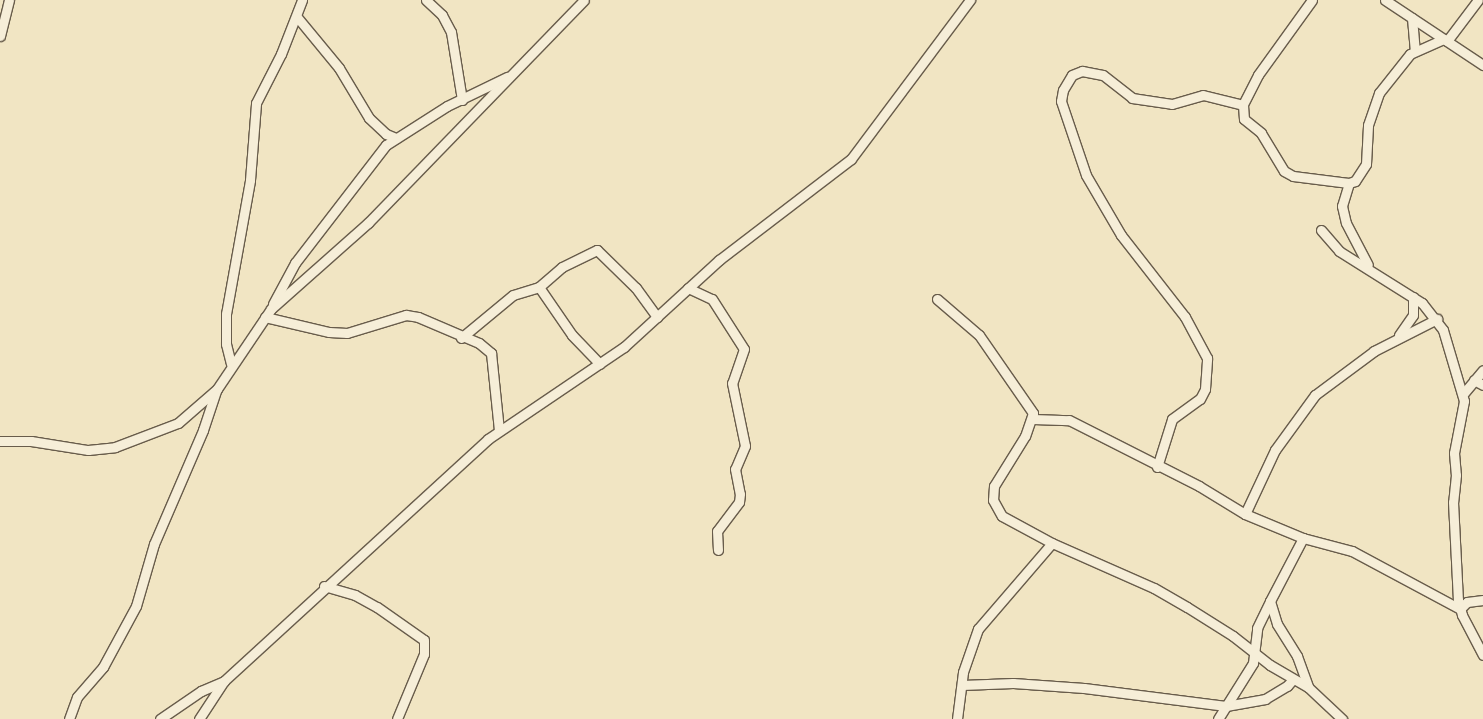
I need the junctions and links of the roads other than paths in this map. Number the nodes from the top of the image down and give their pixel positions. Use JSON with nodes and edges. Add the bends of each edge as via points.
{"nodes":[{"id":1,"x":8,"y":0,"type":"edge"},
{"id":2,"x":302,"y":0,"type":"edge"},
{"id":3,"x":426,"y":0,"type":"edge"},
{"id":4,"x":584,"y":0,"type":"edge"},
{"id":5,"x":970,"y":0,"type":"edge"},
{"id":6,"x":1312,"y":0,"type":"edge"},
{"id":7,"x":1385,"y":0,"type":"edge"},
{"id":8,"x":1478,"y":0,"type":"edge"},
{"id":9,"x":297,"y":17,"type":"junction"},
{"id":10,"x":1412,"y":18,"type":"junction"},
{"id":11,"x":0,"y":36,"type":"edge"},
{"id":12,"x":1446,"y":40,"type":"junction"},
{"id":13,"x":1415,"y":51,"type":"junction"},
{"id":14,"x":1483,"y":65,"type":"edge"},
{"id":15,"x":513,"y":75,"type":"junction"},
{"id":16,"x":462,"y":100,"type":"junction"},
{"id":17,"x":1243,"y":104,"type":"junction"},
{"id":18,"x":396,"y":138,"type":"junction"},
{"id":19,"x":1349,"y":183,"type":"junction"},
{"id":20,"x":1321,"y":230,"type":"dead end"},
{"id":21,"x":1368,"y":267,"type":"junction"},
{"id":22,"x":540,"y":287,"type":"junction"},
{"id":23,"x":688,"y":288,"type":"junction"},
{"id":24,"x":1413,"y":297,"type":"junction"},
{"id":25,"x":937,"y":299,"type":"dead end"},
{"id":26,"x":271,"y":309,"type":"junction"},
{"id":27,"x":265,"y":317,"type":"junction"},
{"id":28,"x":657,"y":317,"type":"junction"},
{"id":29,"x":1437,"y":319,"type":"junction"},
{"id":30,"x":461,"y":338,"type":"junction"},
{"id":31,"x":1397,"y":338,"type":"junction"},
{"id":32,"x":231,"y":364,"type":"junction"},
{"id":33,"x":600,"y":364,"type":"junction"},
{"id":34,"x":1483,"y":370,"type":"edge"},
{"id":35,"x":1474,"y":380,"type":"junction"},
{"id":36,"x":1483,"y":385,"type":"edge"},
{"id":37,"x":217,"y":388,"type":"junction"},
{"id":38,"x":1463,"y":394,"type":"junction"},
{"id":39,"x":1033,"y":419,"type":"junction"},
{"id":40,"x":499,"y":431,"type":"junction"},
{"id":41,"x":0,"y":441,"type":"edge"},
{"id":42,"x":1157,"y":467,"type":"junction"},
{"id":43,"x":1245,"y":514,"type":"junction"},
{"id":44,"x":1303,"y":538,"type":"junction"},
{"id":45,"x":1052,"y":543,"type":"junction"},
{"id":46,"x":718,"y":550,"type":"dead end"},
{"id":47,"x":324,"y":586,"type":"junction"},
{"id":48,"x":1483,"y":600,"type":"edge"},
{"id":49,"x":1270,"y":601,"type":"junction"},
{"id":50,"x":1460,"y":609,"type":"junction"},
{"id":51,"x":1255,"y":653,"type":"junction"},
{"id":52,"x":1483,"y":655,"type":"edge"},
{"id":53,"x":1293,"y":679,"type":"junction"},
{"id":54,"x":224,"y":681,"type":"junction"},
{"id":55,"x":962,"y":685,"type":"junction"},
{"id":56,"x":1308,"y":687,"type":"junction"},
{"id":57,"x":1226,"y":706,"type":"junction"},
{"id":58,"x":70,"y":719,"type":"edge"},
{"id":59,"x":160,"y":719,"type":"edge"},
{"id":60,"x":200,"y":719,"type":"edge"},
{"id":61,"x":397,"y":719,"type":"edge"},
{"id":62,"x":957,"y":719,"type":"edge"},
{"id":63,"x":1218,"y":719,"type":"edge"},
{"id":64,"x":1342,"y":719,"type":"edge"}],
"edges":[{"from":1,"to":11,"type":"street"},
{"from":2,"to":9,"type":"street"},
{"from":3,"to":16,"type":"street","via":[[442,15],[451,32]]},
{"from":4,"to":15,"type":"street"},
{"from":5,"to":23,"type":"street","via":[[851,159],[796,199],[771,223]]},
{"from":6,"to":17,"type":"street","via":[[1258,75]]},
{"from":7,"to":10,"type":"street"},
{"from":8,"to":12,"type":"street"},
{"from":9,"to":18,"type":"street","via":[[339,68],[369,118],[386,134]]},
{"from":9,"to":32,"type":"street","via":[[256,103],[250,180],[226,314],[226,344]]},
{"from":10,"to":12,"type":"street"},
{"from":10,"to":13,"type":"street"},
{"from":12,"to":13,"type":"street"},
{"from":12,"to":14,"type":"street"},
{"from":13,"to":19,"type":"street","via":[[1380,93],[1368,125],[1366,164],[1362,173]]},
{"from":15,"to":16,"type":"street"},
{"from":15,"to":26,"type":"street","via":[[368,223]]},
{"from":16,"to":18,"type":"street"},
{"from":17,"to":19,"type":"street","via":[[1244,119],[1261,133],[1284,171],[1293,176]]},
{"from":17,"to":42,"type":"street","via":[[1203,95],[1172,104],[1132,98],[1103,75],[1082,71],[1072,75],[1063,90],[1061,101],[1086,175],[1121,235],[1185,318],[1207,358],[1206,389],[1200,399],[1172,419]]},
{"from":18,"to":26,"type":"street","via":[[350,189],[295,263]]},
{"from":19,"to":21,"type":"street","via":[[1342,206],[1346,223]]},
{"from":20,"to":21,"type":"street","via":[[1339,251]]},
{"from":21,"to":24,"type":"street"},
{"from":22,"to":28,"type":"street","via":[[562,266],[597,250],[629,281]]},
{"from":22,"to":30,"type":"street","via":[[513,295]]},
{"from":22,"to":33,"type":"street","via":[[572,335]]},
{"from":23,"to":28,"type":"street"},
{"from":23,"to":46,"type":"street","via":[[712,299],[744,349],[732,383],[745,446],[735,469],[739,502],[717,531]]},
{"from":24,"to":29,"type":"street"},
{"from":24,"to":31,"type":"street","via":[[1413,315]]},
{"from":25,"to":39,"type":"street","via":[[979,335],[1027,401]]},
{"from":26,"to":27,"type":"street"},
{"from":27,"to":30,"type":"street","via":[[347,333],[406,315],[418,317]]},
{"from":27,"to":32,"type":"street"},
{"from":28,"to":33,"type":"street"},
{"from":29,"to":31,"type":"street"},
{"from":29,"to":38,"type":"street"},
{"from":30,"to":40,"type":"street","via":[[479,343],[491,353]]},
{"from":31,"to":43,"type":"street","via":[[1335,377],[1302,409],[1264,469]]},
{"from":32,"to":37,"type":"street"},
{"from":33,"to":40,"type":"street"},
{"from":34,"to":35,"type":"street"},
{"from":35,"to":36,"type":"street"},
{"from":35,"to":38,"type":"street"},
{"from":37,"to":41,"type":"street","via":[[178,423],[115,448],[88,450],[31,441]]},
{"from":37,"to":58,"type":"street","via":[[203,430],[154,544],[136,606],[103,668],[77,697]]},
{"from":38,"to":50,"type":"street","via":[[1454,453],[1456,475],[1452,515]]},
{"from":39,"to":42,"type":"street","via":[[1069,420]]},
{"from":39,"to":45,"type":"street","via":[[1010,464],[997,479],[993,500],[1002,516]]},
{"from":40,"to":47,"type":"street"},
{"from":42,"to":43,"type":"street"},
{"from":43,"to":44,"type":"street"},
{"from":44,"to":49,"type":"street"},
{"from":44,"to":50,"type":"street","via":[[1367,557]]},
{"from":45,"to":51,"type":"street","via":[[1154,588]]},
{"from":45,"to":55,"type":"street","via":[[978,630],[967,656]]},
{"from":47,"to":54,"type":"street"},
{"from":47,"to":61,"type":"street","via":[[355,595],[377,606],[424,640],[424,654]]},
{"from":48,"to":50,"type":"street","via":[[1468,602]]},
{"from":49,"to":51,"type":"street","via":[[1257,628]]},
{"from":49,"to":56,"type":"street","via":[[1277,624],[1297,656]]},
{"from":50,"to":52,"type":"street"},
{"from":51,"to":53,"type":"street"},
{"from":51,"to":57,"type":"street","via":[[1248,674]]},
{"from":53,"to":56,"type":"street"},
{"from":53,"to":57,"type":"street","via":[[1265,699]]},
{"from":54,"to":59,"type":"street","via":[[201,691]]},
{"from":54,"to":60,"type":"street"},
{"from":55,"to":57,"type":"street","via":[[1013,682]]},
{"from":55,"to":62,"type":"street"},
{"from":56,"to":64,"type":"street"},
{"from":57,"to":63,"type":"street"}]}
